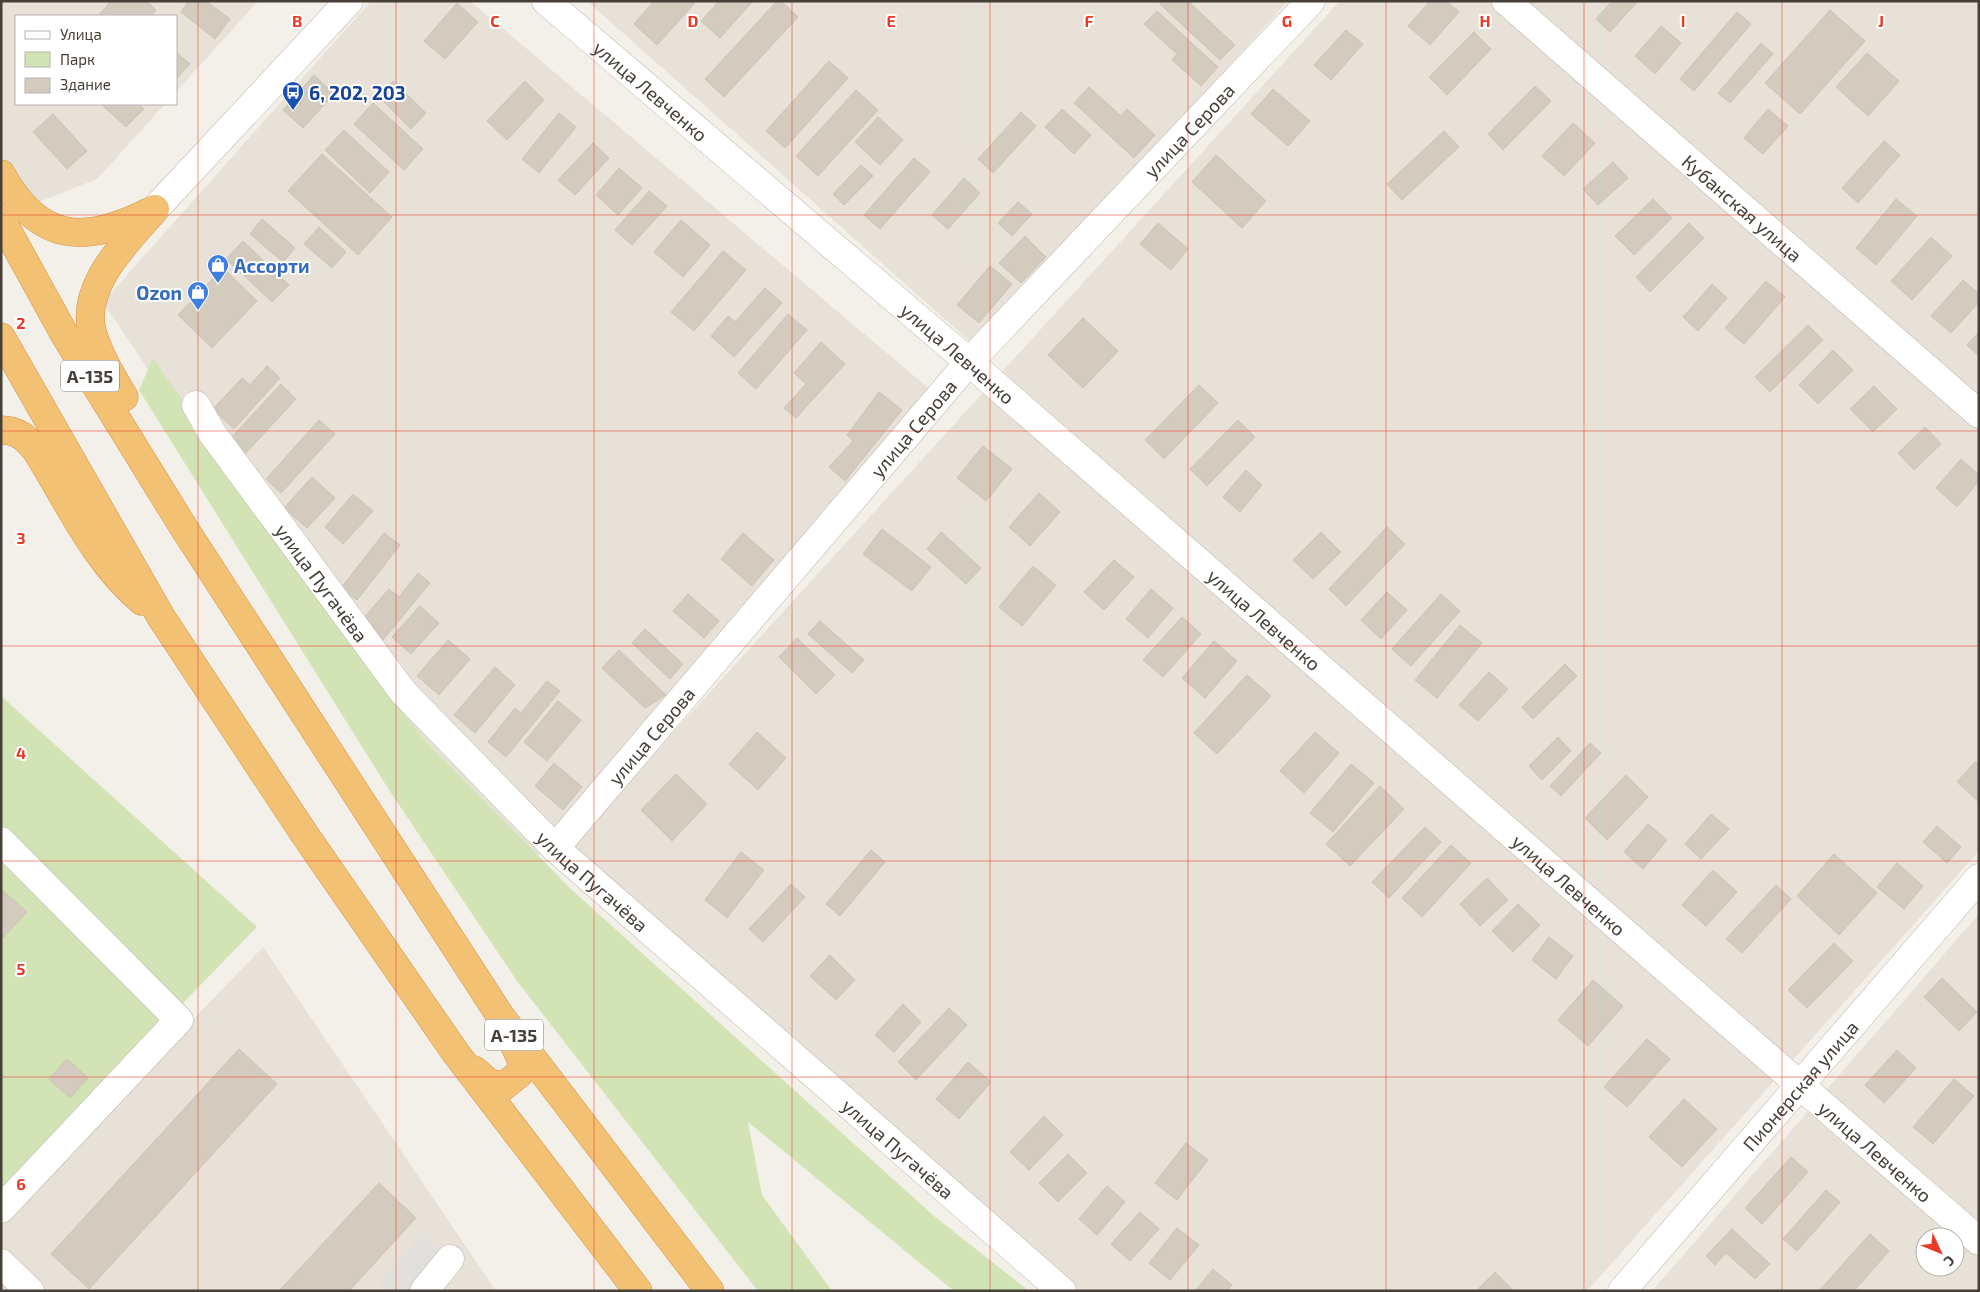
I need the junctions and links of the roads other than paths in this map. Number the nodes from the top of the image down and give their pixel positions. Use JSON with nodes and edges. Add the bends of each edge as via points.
{"nodes":[{"id":1,"x":349,"y":1,"type":"edge"},
{"id":2,"x":546,"y":1,"type":"edge"},
{"id":3,"x":1311,"y":1,"type":"edge"},
{"id":4,"x":1506,"y":1,"type":"edge"},
{"id":5,"x":1,"y":174,"type":"edge"},
{"id":6,"x":154,"y":209,"type":"junction"},
{"id":7,"x":1,"y":219,"type":"edge"},
{"id":8,"x":1,"y":337,"type":"edge"},
{"id":9,"x":969,"y":362,"type":"junction"},
{"id":10,"x":196,"y":405,"type":"dead end"},
{"id":11,"x":1979,"y":414,"type":"edge"},
{"id":12,"x":1,"y":430,"type":"edge"},
{"id":13,"x":184,"y":528,"type":"junction"},
{"id":14,"x":161,"y":616,"type":"junction"},
{"id":15,"x":1,"y":841,"type":"edge"},
{"id":16,"x":555,"y":848,"type":"junction"},
{"id":17,"x":1979,"y":878,"type":"edge"},
{"id":18,"x":500,"y":1017,"type":"junction"},
{"id":19,"x":455,"y":1052,"type":"junction"},
{"id":20,"x":1799,"y":1086,"type":"junction"},
{"id":21,"x":1,"y":1209,"type":"edge"},
{"id":22,"x":1979,"y":1242,"type":"edge"},
{"id":23,"x":450,"y":1259,"type":"dead end"},
{"id":24,"x":1,"y":1263,"type":"edge"},
{"id":25,"x":30,"y":1291,"type":"edge"},
{"id":26,"x":424,"y":1291,"type":"edge"},
{"id":27,"x":638,"y":1291,"type":"edge"},
{"id":28,"x":710,"y":1291,"type":"edge"},
{"id":29,"x":1062,"y":1291,"type":"edge"},
{"id":30,"x":1622,"y":1291,"type":"edge"}],
"edges":[{"from":1,"to":6,"type":"street"},
{"from":2,"to":9,"type":"street","name":"улица Левченко"},
{"from":3,"to":9,"type":"street","name":"улица Серова"},
{"from":4,"to":11,"type":"street","name":"Кубанская улица"},
{"from":5,"to":6,"type":"highway","via":[[12,194],[30,215],[49,228],[82,232],[121,226]]},
{"from":6,"to":13,"type":"highway","via":[[95,289],[90,312],[92,333],[101,356],[171,483]]},
{"from":7,"to":13,"type":"highway","number":"А-135","via":[[66,337]]},
{"from":8,"to":14,"type":"highway","number":"А-135"},
{"from":9,"to":16,"type":"street","name":"улица Серова"},
{"from":9,"to":20,"type":"street","name":"улица Левченко"},
{"from":10,"to":16,"type":"street","name":"улица Пугачёва","via":[[212,433],[403,692]]},
{"from":12,"to":14,"type":"highway","via":[[12,430],[24,436],[122,585]]},
{"from":13,"to":18,"type":"highway","number":"А-135"},
{"from":14,"to":19,"type":"highway","number":"А-135","via":[[303,832]]},
{"from":15,"to":21,"type":"street","via":[[178,1020]]},
{"from":16,"to":29,"type":"street","name":"улица Пугачёва"},
{"from":17,"to":20,"type":"street","name":"Пионерская улица"},
{"from":18,"to":19,"type":"highway","via":[[523,1063],[519,1074],[504,1086],[489,1083]]},
{"from":18,"to":28,"type":"highway","number":"А-135"},
{"from":19,"to":27,"type":"highway","number":"А-135"},
{"from":20,"to":22,"type":"street","name":"улица Левченко"},
{"from":20,"to":30,"type":"street","name":"Пионерская улица"},
{"from":23,"to":26,"type":"street"},
{"from":24,"to":25,"type":"street"}]}
